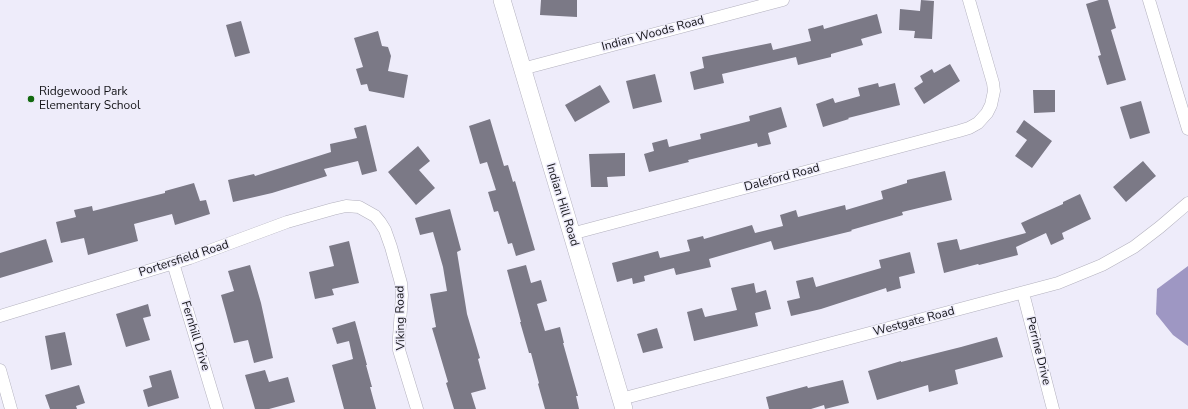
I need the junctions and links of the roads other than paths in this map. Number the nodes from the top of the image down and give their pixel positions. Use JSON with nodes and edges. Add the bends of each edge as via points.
{"nodes":[{"id":1,"x":502,"y":0,"type":"edge"},
{"id":2,"x":783,"y":0,"type":"edge"},
{"id":3,"x":969,"y":0,"type":"edge"},
{"id":4,"x":1149,"y":0,"type":"edge"},
{"id":5,"x":522,"y":68,"type":"junction"},
{"id":6,"x":1188,"y":130,"type":"edge"},
{"id":7,"x":1188,"y":203,"type":"edge"},
{"id":8,"x":367,"y":210,"type":"joint"},
{"id":9,"x":571,"y":234,"type":"junction"},
{"id":10,"x":173,"y":263,"type":"junction"},
{"id":11,"x":1023,"y":293,"type":"junction"},
{"id":12,"x":0,"y":316,"type":"edge"},
{"id":13,"x":0,"y":370,"type":"edge"},
{"id":14,"x":622,"y":404,"type":"edge"},
{"id":15,"x":11,"y":409,"type":"edge"},
{"id":16,"x":217,"y":409,"type":"edge"},
{"id":17,"x":417,"y":409,"type":"edge"},
{"id":18,"x":1053,"y":409,"type":"edge"}],
"edges":[{"from":1,"to":5,"type":"street","name":"Indian Hill Road"},
{"from":2,"to":5,"type":"street","name":"Indian Woods Road"},
{"from":3,"to":9,"type":"street","name":"Daleford Road","via":[[993,83],[993,99],[988,113],[978,123],[960,131]]},
{"from":4,"to":6,"type":"street"},
{"from":5,"to":9,"type":"street","name":"Indian Hill Road"},
{"from":7,"to":11,"type":"street","name":"Westgate Road","via":[[1160,228],[1117,257],[1070,279]]},
{"from":8,"to":10,"type":"street","name":"Portersfield Road","via":[[346,206],[333,209],[287,222]]},
{"from":8,"to":17,"type":"street","name":"Viking Road","via":[[385,230],[401,283],[399,350]]},
{"from":9,"to":14,"type":"street","name":"Indian Hill Road"},
{"from":10,"to":12,"type":"street","name":"Portersfield Road"},
{"from":10,"to":16,"type":"street","name":"Fernhill Drive"},
{"from":11,"to":14,"type":"street","name":"Westgate Road"},
{"from":11,"to":18,"type":"street","name":"Perrine Drive"},
{"from":13,"to":15,"type":"street"}]}
